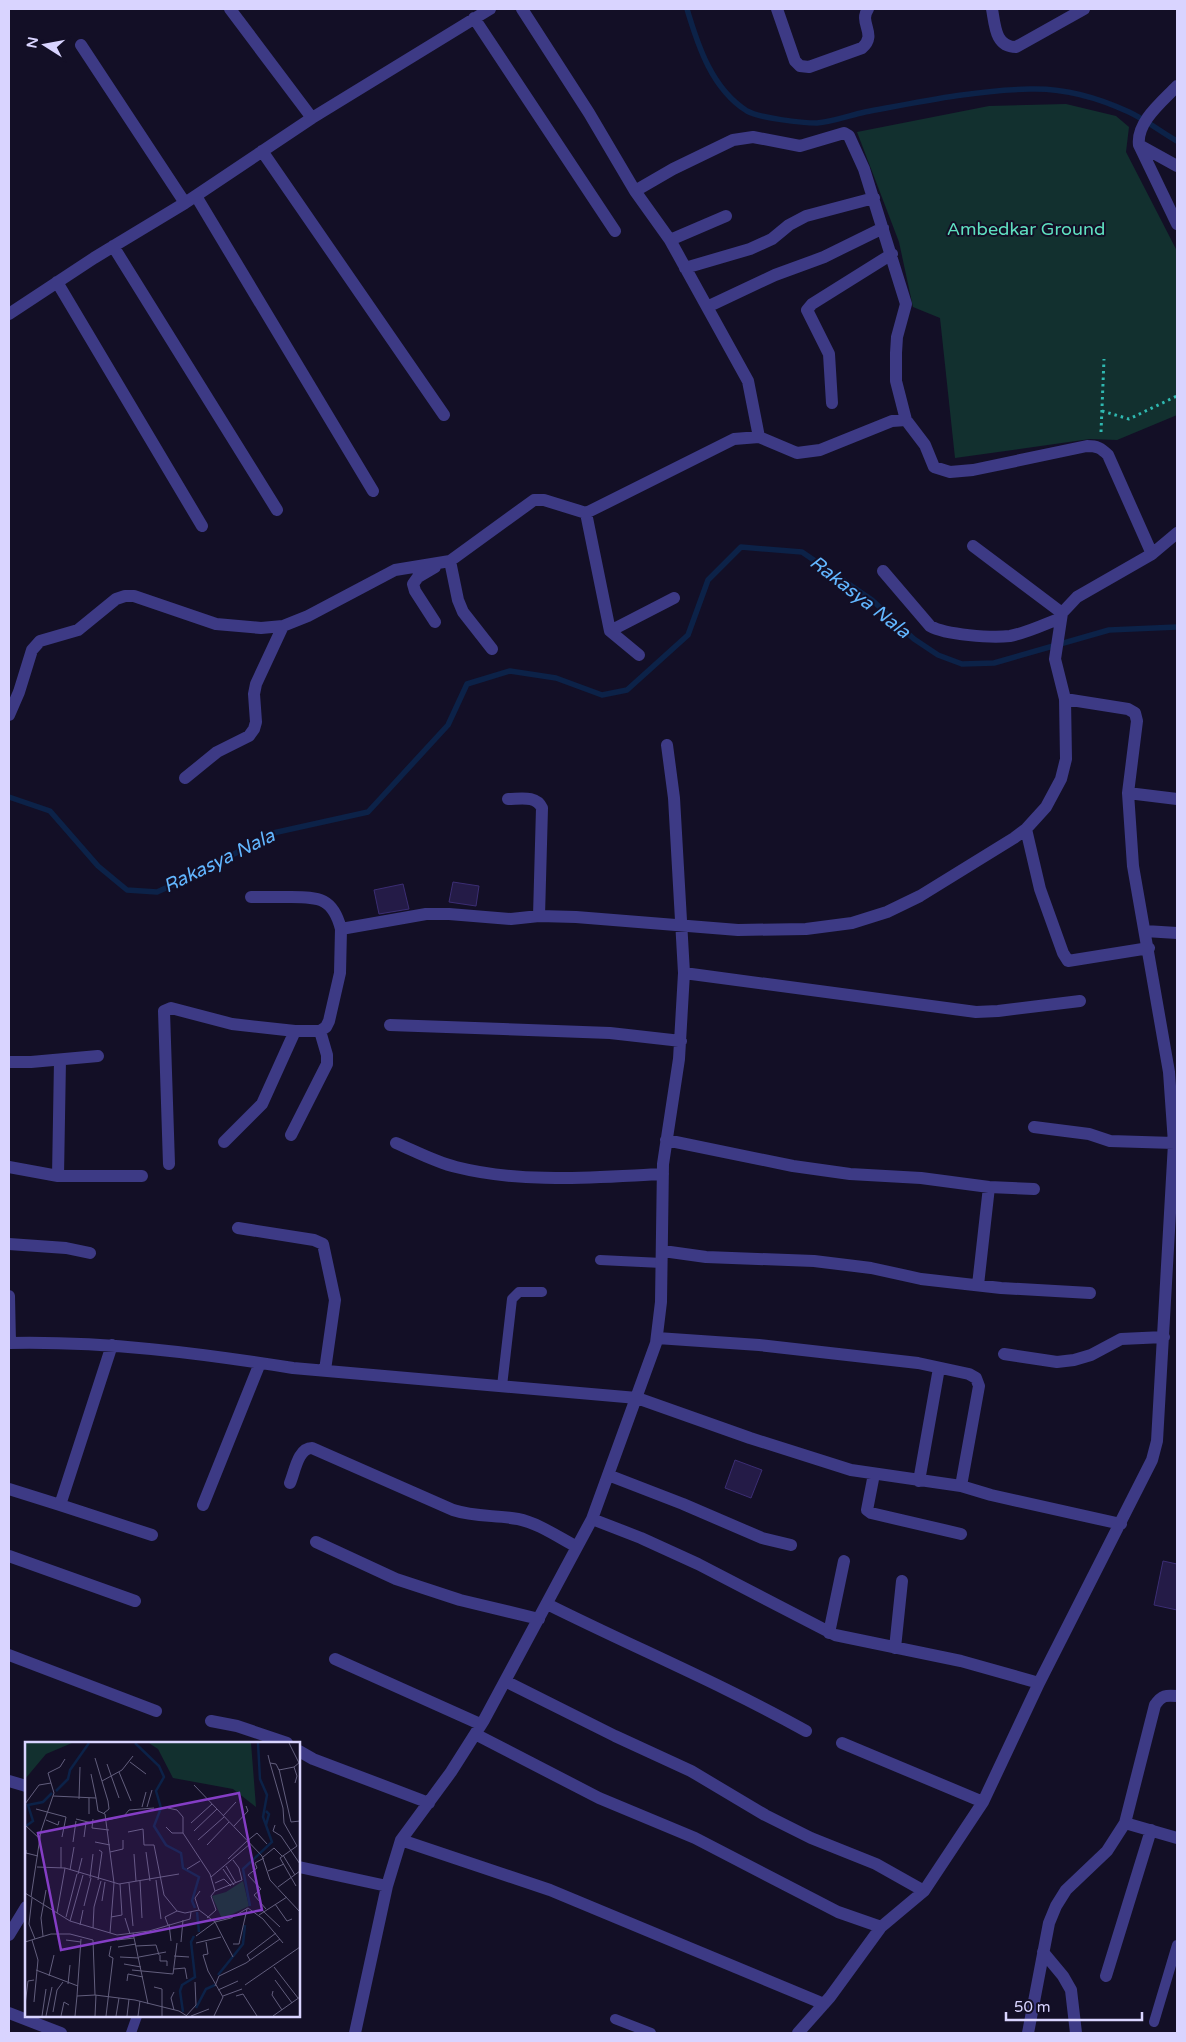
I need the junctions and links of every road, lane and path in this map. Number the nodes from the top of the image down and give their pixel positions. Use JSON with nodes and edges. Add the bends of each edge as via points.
{"nodes":[{"id":1,"x":230,"y":9,"type":"edge"},
{"id":2,"x":522,"y":9,"type":"edge"},
{"id":3,"x":777,"y":9,"type":"edge"},
{"id":4,"x":868,"y":9,"type":"edge"},
{"id":5,"x":992,"y":9,"type":"edge"},
{"id":6,"x":1084,"y":9,"type":"edge"},
{"id":7,"x":482,"y":12,"type":"edge"},
{"id":8,"x":81,"y":45,"type":"dead end"},
{"id":9,"x":1177,"y":86,"type":"edge"},
{"id":10,"x":312,"y":118,"type":"junction"},
{"id":11,"x":1139,"y":145,"type":"junction"},
{"id":12,"x":262,"y":151,"type":"junction"},
{"id":13,"x":1177,"y":166,"type":"edge"},
{"id":14,"x":635,"y":191,"type":"junction"},
{"id":15,"x":874,"y":198,"type":"junction"},
{"id":16,"x":190,"y":199,"type":"junction"},
{"id":17,"x":726,"y":216,"type":"dead end"},
{"id":18,"x":1177,"y":224,"type":"edge"},
{"id":19,"x":883,"y":228,"type":"junction"},
{"id":20,"x":615,"y":231,"type":"dead end"},
{"id":21,"x":670,"y":240,"type":"junction"},
{"id":22,"x":113,"y":246,"type":"junction"},
{"id":23,"x":892,"y":254,"type":"junction"},
{"id":24,"x":685,"y":268,"type":"junction"},
{"id":25,"x":56,"y":282,"type":"junction"},
{"id":26,"x":707,"y":307,"type":"junction"},
{"id":27,"x":9,"y":314,"type":"edge"},
{"id":28,"x":1104,"y":359,"type":"dead end"},
{"id":29,"x":1177,"y":396,"type":"edge"},
{"id":30,"x":832,"y":403,"type":"dead end"},
{"id":31,"x":1102,"y":411,"type":"junction"},
{"id":32,"x":444,"y":416,"type":"dead end"},
{"id":33,"x":906,"y":420,"type":"junction"},
{"id":34,"x":759,"y":437,"type":"junction"},
{"id":35,"x":1099,"y":448,"type":"junction"},
{"id":36,"x":373,"y":491,"type":"dead end"},
{"id":37,"x":277,"y":510,"type":"dead end"},
{"id":38,"x":586,"y":513,"type":"junction"},
{"id":39,"x":202,"y":526,"type":"dead end"},
{"id":40,"x":1177,"y":533,"type":"edge"},
{"id":41,"x":973,"y":546,"type":"dead end"},
{"id":42,"x":1152,"y":554,"type":"junction"},
{"id":43,"x":445,"y":562,"type":"junction"},
{"id":44,"x":883,"y":571,"type":"dead end"},
{"id":45,"x":674,"y":598,"type":"dead end"},
{"id":46,"x":1061,"y":618,"type":"junction"},
{"id":47,"x":434,"y":622,"type":"dead end"},
{"id":48,"x":283,"y":626,"type":"junction"},
{"id":49,"x":610,"y":631,"type":"junction"},
{"id":50,"x":492,"y":649,"type":"dead end"},
{"id":51,"x":639,"y":655,"type":"dead end"},
{"id":52,"x":1065,"y":699,"type":"junction"},
{"id":53,"x":9,"y":715,"type":"edge"},
{"id":54,"x":667,"y":745,"type":"dead end"},
{"id":55,"x":184,"y":778,"type":"dead end"},
{"id":56,"x":1128,"y":793,"type":"junction"},
{"id":57,"x":508,"y":799,"type":"dead end"},
{"id":58,"x":1177,"y":799,"type":"edge"},
{"id":59,"x":1026,"y":829,"type":"junction"},
{"id":60,"x":251,"y":897,"type":"dead end"},
{"id":61,"x":539,"y":916,"type":"junction"},
{"id":62,"x":681,"y":925,"type":"junction"},
{"id":63,"x":341,"y":928,"type":"junction"},
{"id":64,"x":1145,"y":931,"type":"junction"},
{"id":65,"x":1177,"y":933,"type":"edge"},
{"id":66,"x":1149,"y":948,"type":"junction"},
{"id":67,"x":684,"y":973,"type":"junction"},
{"id":68,"x":1080,"y":1001,"type":"dead end"},
{"id":69,"x":390,"y":1025,"type":"dead end"},
{"id":70,"x":295,"y":1031,"type":"junction"},
{"id":71,"x":320,"y":1031,"type":"junction"},
{"id":72,"x":681,"y":1041,"type":"junction"},
{"id":73,"x":98,"y":1056,"type":"dead end"},
{"id":74,"x":60,"y":1060,"type":"junction"},
{"id":75,"x":9,"y":1062,"type":"edge"},
{"id":76,"x":1034,"y":1128,"type":"dead end"},
{"id":77,"x":291,"y":1135,"type":"dead end"},
{"id":78,"x":666,"y":1140,"type":"junction"},
{"id":79,"x":224,"y":1142,"type":"dead end"},
{"id":80,"x":396,"y":1143,"type":"dead end"},
{"id":81,"x":1174,"y":1143,"type":"junction"},
{"id":82,"x":168,"y":1164,"type":"dead end"},
{"id":83,"x":9,"y":1167,"type":"edge"},
{"id":84,"x":663,"y":1174,"type":"junction"},
{"id":85,"x":58,"y":1176,"type":"junction"},
{"id":86,"x":142,"y":1176,"type":"dead end"},
{"id":87,"x":1175,"y":1177,"type":"edge"},
{"id":88,"x":989,"y":1187,"type":"junction"},
{"id":89,"x":1034,"y":1189,"type":"dead end"},
{"id":90,"x":238,"y":1228,"type":"dead end"},
{"id":91,"x":9,"y":1244,"type":"edge"},
{"id":92,"x":90,"y":1253,"type":"dead end"},
{"id":93,"x":662,"y":1257,"type":"junction"},
{"id":94,"x":600,"y":1260,"type":"dead end"},
{"id":95,"x":978,"y":1285,"type":"junction"},
{"id":96,"x":542,"y":1292,"type":"dead end"},
{"id":97,"x":1090,"y":1293,"type":"dead end"},
{"id":98,"x":9,"y":1296,"type":"edge"},
{"id":99,"x":1172,"y":1303,"type":"edge"},
{"id":100,"x":1164,"y":1337,"type":"junction"},
{"id":101,"x":657,"y":1338,"type":"junction"},
{"id":102,"x":9,"y":1343,"type":"edge"},
{"id":103,"x":112,"y":1345,"type":"junction"},
{"id":104,"x":1004,"y":1354,"type":"dead end"},
{"id":105,"x":260,"y":1363,"type":"junction"},
{"id":106,"x":940,"y":1368,"type":"junction"},
{"id":107,"x":325,"y":1370,"type":"junction"},
{"id":108,"x":502,"y":1386,"type":"junction"},
{"id":109,"x":637,"y":1398,"type":"junction"},
{"id":110,"x":874,"y":1474,"type":"junction"},
{"id":111,"x":608,"y":1475,"type":"junction"},
{"id":112,"x":919,"y":1481,"type":"junction"},
{"id":113,"x":290,"y":1482,"type":"dead end"},
{"id":114,"x":962,"y":1486,"type":"junction"},
{"id":115,"x":9,"y":1491,"type":"edge"},
{"id":116,"x":60,"y":1505,"type":"junction"},
{"id":117,"x":203,"y":1505,"type":"dead end"},
{"id":118,"x":592,"y":1520,"type":"junction"},
{"id":119,"x":1121,"y":1524,"type":"junction"},
{"id":120,"x":961,"y":1534,"type":"dead end"},
{"id":121,"x":152,"y":1535,"type":"dead end"},
{"id":122,"x":316,"y":1542,"type":"dead end"},
{"id":123,"x":791,"y":1546,"type":"dead end"},
{"id":124,"x":577,"y":1548,"type":"junction"},
{"id":125,"x":9,"y":1556,"type":"edge"},
{"id":126,"x":844,"y":1561,"type":"dead end"},
{"id":127,"x":902,"y":1581,"type":"dead end"},
{"id":128,"x":135,"y":1601,"type":"dead end"},
{"id":129,"x":546,"y":1604,"type":"junction"},
{"id":130,"x":539,"y":1619,"type":"junction"},
{"id":131,"x":829,"y":1633,"type":"junction"},
{"id":132,"x":895,"y":1648,"type":"junction"},
{"id":133,"x":9,"y":1655,"type":"edge"},
{"id":134,"x":335,"y":1659,"type":"dead end"},
{"id":135,"x":505,"y":1681,"type":"junction"},
{"id":136,"x":1039,"y":1683,"type":"junction"},
{"id":137,"x":1177,"y":1696,"type":"edge"},
{"id":138,"x":156,"y":1712,"type":"dead end"},
{"id":139,"x":211,"y":1721,"type":"dead end"},
{"id":140,"x":478,"y":1729,"type":"junction"},
{"id":141,"x":806,"y":1731,"type":"dead end"},
{"id":142,"x":284,"y":1742,"type":"edge"},
{"id":143,"x":842,"y":1743,"type":"dead end"},
{"id":144,"x":300,"y":1752,"type":"edge"},
{"id":145,"x":9,"y":1781,"type":"edge"},
{"id":146,"x":25,"y":1786,"type":"edge"},
{"id":147,"x":983,"y":1802,"type":"junction"},
{"id":148,"x":429,"y":1803,"type":"junction"},
{"id":149,"x":1125,"y":1823,"type":"junction"},
{"id":150,"x":1150,"y":1830,"type":"junction"},
{"id":151,"x":1177,"y":1838,"type":"edge"},
{"id":152,"x":401,"y":1840,"type":"junction"},
{"id":153,"x":300,"y":1867,"type":"edge"},
{"id":154,"x":387,"y":1886,"type":"junction"},
{"id":155,"x":924,"y":1891,"type":"junction"},
{"id":156,"x":25,"y":1909,"type":"edge"},
{"id":157,"x":881,"y":1927,"type":"junction"},
{"id":158,"x":9,"y":1935,"type":"edge"},
{"id":159,"x":1177,"y":1945,"type":"edge"},
{"id":160,"x":1043,"y":1952,"type":"junction"},
{"id":161,"x":1106,"y":1976,"type":"dead end"},
{"id":162,"x":824,"y":2004,"type":"junction"},
{"id":163,"x":9,"y":2013,"type":"edge"},
{"id":164,"x":25,"y":2017,"type":"edge"},
{"id":165,"x":27,"y":2017,"type":"edge"},
{"id":166,"x":137,"y":2017,"type":"edge"},
{"id":167,"x":615,"y":2019,"type":"dead end"},
{"id":168,"x":40,"y":2020,"type":"edge"},
{"id":169,"x":1154,"y":2022,"type":"dead end"},
{"id":170,"x":61,"y":2033,"type":"edge"},
{"id":171,"x":131,"y":2033,"type":"edge"},
{"id":172,"x":355,"y":2033,"type":"edge"},
{"id":173,"x":651,"y":2033,"type":"edge"},
{"id":174,"x":798,"y":2033,"type":"edge"},
{"id":175,"x":1028,"y":2033,"type":"edge"},
{"id":176,"x":1076,"y":2033,"type":"edge"}],
"edges":[{"from":1,"to":10,"type":"street"},
{"from":2,"to":14,"type":"street"},
{"from":3,"to":4,"type":"street","via":[[796,61],[800,66],[809,67],[868,44],[870,36],[865,20]]},
{"from":5,"to":6,"type":"street","via":[[997,36],[1002,43],[1016,47]]},
{"from":7,"to":10,"type":"street"},
{"from":7,"to":20,"type":"street"},
{"from":8,"to":16,"type":"street"},
{"from":9,"to":11,"type":"street","via":[[1150,115],[1140,131]]},
{"from":10,"to":12,"type":"street"},
{"from":11,"to":13,"type":"street"},
{"from":11,"to":18,"type":"street"},
{"from":12,"to":16,"type":"street"},
{"from":12,"to":32,"type":"street"},
{"from":14,"to":15,"type":"street","via":[[733,140],[753,137],[800,146],[844,133],[849,136]]},
{"from":14,"to":21,"type":"street"},
{"from":15,"to":19,"type":"street"},
{"from":15,"to":24,"type":"street","via":[[806,216],[750,250]]},
{"from":16,"to":22,"type":"street"},
{"from":16,"to":36,"type":"street"},
{"from":17,"to":21,"type":"street"},
{"from":19,"to":23,"type":"street"},
{"from":19,"to":26,"type":"street"},
{"from":21,"to":24,"type":"street"},
{"from":22,"to":25,"type":"street"},
{"from":22,"to":37,"type":"street"},
{"from":23,"to":30,"type":"street","via":[[807,310],[829,354]]},
{"from":23,"to":33,"type":"street","via":[[906,304],[897,337],[896,381]]},
{"from":24,"to":26,"type":"street"},
{"from":25,"to":27,"type":"street"},
{"from":25,"to":39,"type":"street"},
{"from":26,"to":34,"type":"street","via":[[748,381]]},
{"from":28,"to":31,"type":"path"},
{"from":29,"to":31,"type":"path","via":[[1130,419]]},
{"from":31,"to":35,"type":"path"},
{"from":33,"to":34,"type":"street","via":[[892,421],[809,453],[797,453]]},
{"from":33,"to":35,"type":"street","via":[[925,445],[934,467],[950,472],[974,470],[1087,446]]},
{"from":34,"to":38,"type":"street","via":[[734,439]]},
{"from":35,"to":42,"type":"street","via":[[1108,455]]},
{"from":38,"to":43,"type":"street","via":[[534,500]]},
{"from":38,"to":49,"type":"street"},
{"from":40,"to":42,"type":"street"},
{"from":41,"to":46,"type":"street"},
{"from":42,"to":46,"type":"street","via":[[1077,596]]},
{"from":43,"to":47,"type":"street","via":[[418,577],[413,584]]},
{"from":43,"to":48,"type":"street","via":[[395,570]]},
{"from":43,"to":50,"type":"street","via":[[463,612]]},
{"from":44,"to":46,"type":"street","via":[[930,626],[938,631],[1011,636]]},
{"from":45,"to":49,"type":"street"},
{"from":46,"to":52,"type":"street","via":[[1055,659]]},
{"from":48,"to":53,"type":"street","via":[[261,628],[216,624],[134,596],[125,596],[116,599],[78,630],[40,641],[32,650]]},
{"from":48,"to":55,"type":"street","via":[[256,684],[254,730],[249,736],[217,752]]},
{"from":49,"to":51,"type":"street"},
{"from":52,"to":56,"type":"street","via":[[1135,712],[1137,721]]},
{"from":52,"to":59,"type":"street","via":[[1066,759],[1061,779],[1046,807]]},
{"from":54,"to":62,"type":"street"},
{"from":56,"to":58,"type":"street"},
{"from":56,"to":64,"type":"street","via":[[1133,866]]},
{"from":57,"to":61,"type":"street","via":[[535,799],[542,808]]},
{"from":59,"to":62,"type":"street","via":[[920,896],[887,912],[852,923],[782,931]]},
{"from":59,"to":66,"type":"street","via":[[1040,889],[1068,960]]},
{"from":60,"to":63,"type":"street","via":[[314,897],[331,906]]},
{"from":61,"to":62,"type":"street"},
{"from":61,"to":63,"type":"street","via":[[511,919],[426,914]]},
{"from":62,"to":67,"type":"street"},
{"from":63,"to":71,"type":"street","via":[[340,973],[329,1021]]},
{"from":64,"to":65,"type":"street"},
{"from":64,"to":66,"type":"street"},
{"from":66,"to":81,"type":"street","via":[[1169,1072]]},
{"from":67,"to":68,"type":"street","via":[[976,1012]]},
{"from":67,"to":72,"type":"street"},
{"from":69,"to":72,"type":"street","via":[[610,1033]]},
{"from":70,"to":71,"type":"street"},
{"from":70,"to":79,"type":"street","via":[[262,1104]]},
{"from":70,"to":82,"type":"street","via":[[232,1024],[167,1008],[164,1012]]},
{"from":71,"to":77,"type":"street","via":[[327,1064]]},
{"from":72,"to":78,"type":"street"},
{"from":73,"to":74,"type":"street"},
{"from":74,"to":75,"type":"street"},
{"from":74,"to":85,"type":"street"},
{"from":76,"to":81,"type":"street","via":[[1089,1134],[1110,1141]]},
{"from":78,"to":84,"type":"street"},
{"from":78,"to":88,"type":"street","via":[[793,1166]]},
{"from":80,"to":84,"type":"street","via":[[456,1167],[500,1174],[559,1178]]},
{"from":81,"to":87,"type":"street"},
{"from":83,"to":85,"type":"street"},
{"from":84,"to":93,"type":"street"},
{"from":85,"to":86,"type":"street"},
{"from":87,"to":99,"type":"street"},
{"from":88,"to":89,"type":"street"},
{"from":88,"to":95,"type":"street"},
{"from":90,"to":107,"type":"street","via":[[323,1244],[335,1300]]},
{"from":91,"to":92,"type":"street"},
{"from":93,"to":94,"type":"lane"},
{"from":93,"to":95,"type":"street","via":[[814,1261]]},
{"from":93,"to":101,"type":"street","via":[[662,1302]]},
{"from":95,"to":97,"type":"street"},
{"from":96,"to":108,"type":"lane","via":[[519,1292],[512,1299]]},
{"from":98,"to":102,"type":"street"},
{"from":99,"to":100,"type":"street"},
{"from":100,"to":104,"type":"street","via":[[1121,1339],[1091,1355],[1057,1362]]},
{"from":100,"to":119,"type":"street","via":[[1157,1441],[1152,1460]]},
{"from":101,"to":106,"type":"street","via":[[758,1345]]},
{"from":101,"to":109,"type":"street"},
{"from":102,"to":103,"type":"street"},
{"from":103,"to":105,"type":"street"},
{"from":103,"to":116,"type":"street"},
{"from":105,"to":107,"type":"street"},
{"from":105,"to":117,"type":"street"},
{"from":106,"to":112,"type":"street"},
{"from":106,"to":114,"type":"street","via":[[970,1374],[976,1378],[978,1386]]},
{"from":107,"to":108,"type":"street"},
{"from":108,"to":109,"type":"street"},
{"from":109,"to":110,"type":"street","via":[[750,1438],[851,1470]]},
{"from":109,"to":111,"type":"street"},
{"from":110,"to":112,"type":"street"},
{"from":110,"to":120,"type":"street","via":[[867,1510],[871,1513]]},
{"from":111,"to":118,"type":"street"},
{"from":111,"to":123,"type":"street","via":[[762,1538]]},
{"from":112,"to":114,"type":"street"},
{"from":113,"to":124,"type":"street","via":[[302,1452],[312,1448],[453,1510],[518,1519]]},
{"from":114,"to":119,"type":"street","via":[[991,1496]]},
{"from":115,"to":116,"type":"street"},
{"from":116,"to":121,"type":"street"},
{"from":118,"to":124,"type":"street"},
{"from":118,"to":131,"type":"street","via":[[642,1538],[698,1564]]},
{"from":119,"to":136,"type":"street"},
{"from":122,"to":130,"type":"street","via":[[396,1579],[460,1600]]},
{"from":124,"to":129,"type":"street"},
{"from":125,"to":128,"type":"street"},
{"from":126,"to":131,"type":"street"},
{"from":127,"to":132,"type":"street"},
{"from":129,"to":130,"type":"street"},
{"from":129,"to":141,"type":"street","via":[[753,1701]]},
{"from":130,"to":135,"type":"street"},
{"from":131,"to":132,"type":"street"},
{"from":132,"to":136,"type":"street","via":[[961,1661]]},
{"from":133,"to":138,"type":"street"},
{"from":134,"to":140,"type":"street"},
{"from":135,"to":140,"type":"street"},
{"from":135,"to":155,"type":"street","via":[[691,1771],[765,1815],[876,1864]]},
{"from":136,"to":147,"type":"street"},
{"from":137,"to":149,"type":"street","via":[[1166,1695],[1155,1704]]},
{"from":139,"to":142,"type":"street"},
{"from":140,"to":148,"type":"street"},
{"from":140,"to":157,"type":"street","via":[[599,1798],[695,1838],[838,1912]]},
{"from":143,"to":147,"type":"street"},
{"from":144,"to":148,"type":"street"},
{"from":145,"to":146,"type":"street"},
{"from":147,"to":155,"type":"street"},
{"from":148,"to":152,"type":"street"},
{"from":149,"to":150,"type":"street"},
{"from":149,"to":160,"type":"street","via":[[1107,1851],[1066,1890],[1049,1923]]},
{"from":150,"to":151,"type":"street"},
{"from":150,"to":161,"type":"street"},
{"from":152,"to":154,"type":"street"},
{"from":152,"to":162,"type":"street","via":[[550,1890]]},
{"from":153,"to":154,"type":"street"},
{"from":154,"to":172,"type":"street"},
{"from":155,"to":157,"type":"street"},
{"from":156,"to":158,"type":"street"},
{"from":157,"to":162,"type":"street"},
{"from":159,"to":169,"type":"lane"},
{"from":160,"to":175,"type":"street"},
{"from":160,"to":176,"type":"street","via":[[1071,1990]]},
{"from":162,"to":174,"type":"street"},
{"from":163,"to":164,"type":"street"},
{"from":165,"to":168,"type":"street"},
{"from":166,"to":171,"type":"lane"},
{"from":167,"to":173,"type":"lane"},
{"from":168,"to":170,"type":"street"}]}
